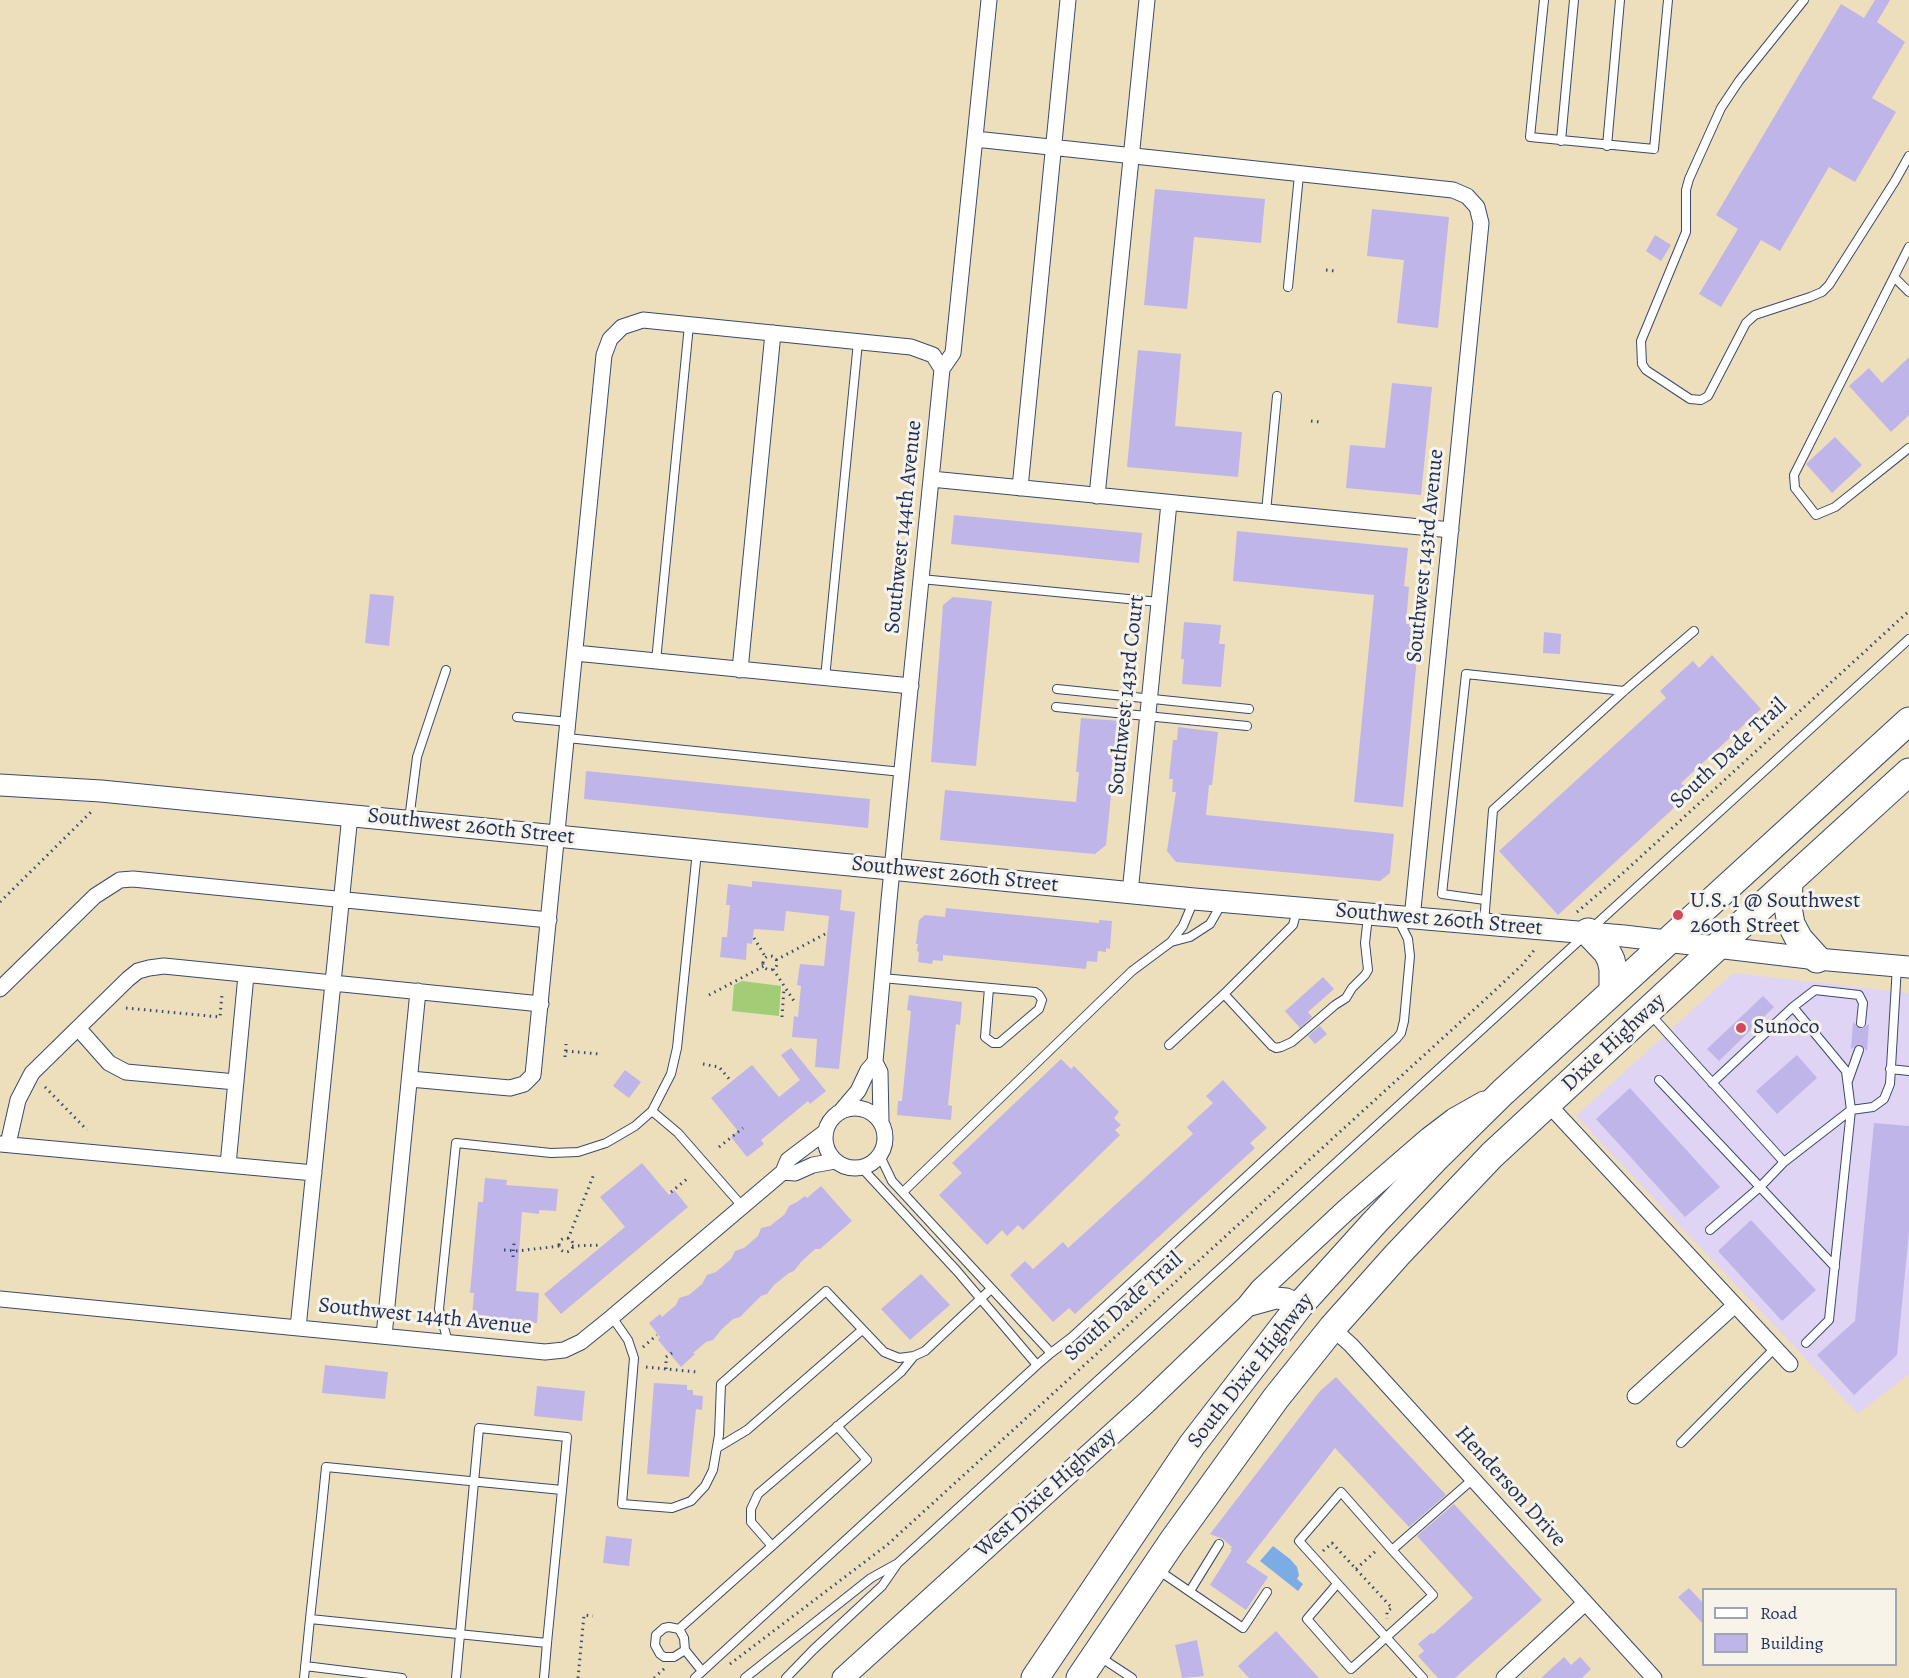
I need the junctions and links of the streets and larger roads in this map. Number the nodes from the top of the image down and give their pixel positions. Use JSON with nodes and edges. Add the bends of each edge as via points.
{"nodes":[{"id":1,"x":989,"y":0,"type":"edge"},
{"id":2,"x":1068,"y":0,"type":"edge"},
{"id":3,"x":1147,"y":0,"type":"edge"},
{"id":4,"x":975,"y":139,"type":"junction"},
{"id":5,"x":1053,"y":147,"type":"junction"},
{"id":6,"x":1132,"y":155,"type":"junction"},
{"id":7,"x":773,"y":333,"type":"junction"},
{"id":8,"x":942,"y":369,"type":"junction"},
{"id":9,"x":931,"y":479,"type":"junction"},
{"id":10,"x":1020,"y":488,"type":"junction"},
{"id":11,"x":1097,"y":496,"type":"junction"},
{"id":12,"x":1169,"y":502,"type":"junction"},
{"id":13,"x":1451,"y":530,"type":"junction"},
{"id":14,"x":575,"y":653,"type":"junction"},
{"id":15,"x":740,"y":670,"type":"junction"},
{"id":16,"x":911,"y":686,"type":"junction"},
{"id":17,"x":1909,"y":721,"type":"edge"},
{"id":18,"x":1909,"y":772,"type":"edge"},
{"id":19,"x":0,"y":785,"type":"edge"},
{"id":20,"x":350,"y":815,"type":"junction"},
{"id":21,"x":557,"y":836,"type":"junction"},
{"id":22,"x":892,"y":869,"type":"junction"},
{"id":23,"x":1789,"y":882,"type":"junction"},
{"id":24,"x":1130,"y":893,"type":"junction"},
{"id":25,"x":341,"y":900,"type":"junction"},
{"id":26,"x":1404,"y":918,"type":"junction"},
{"id":27,"x":549,"y":920,"type":"junction"},
{"id":28,"x":1582,"y":922,"type":"junction"},
{"id":29,"x":1669,"y":940,"type":"junction"},
{"id":30,"x":1718,"y":946,"type":"junction"},
{"id":31,"x":1816,"y":959,"type":"junction"},
{"id":32,"x":1903,"y":967,"type":"edge"},
{"id":33,"x":246,"y":975,"type":"junction"},
{"id":34,"x":332,"y":984,"type":"junction"},
{"id":35,"x":0,"y":989,"type":"edge"},
{"id":36,"x":418,"y":991,"type":"junction"},
{"id":37,"x":1613,"y":991,"type":"junction"},
{"id":38,"x":541,"y":1004,"type":"junction"},
{"id":39,"x":78,"y":1028,"type":"junction"},
{"id":40,"x":875,"y":1062,"type":"junction"},
{"id":41,"x":410,"y":1079,"type":"junction"},
{"id":42,"x":236,"y":1082,"type":"junction"},
{"id":43,"x":1503,"y":1092,"type":"junction"},
{"id":44,"x":1548,"y":1104,"type":"junction"},
{"id":45,"x":841,"y":1111,"type":"junction"},
{"id":46,"x":881,"y":1121,"type":"junction"},
{"id":47,"x":825,"y":1132,"type":"junction"},
{"id":48,"x":4,"y":1144,"type":"edge"},
{"id":49,"x":836,"y":1161,"type":"junction"},
{"id":50,"x":228,"y":1165,"type":"junction"},
{"id":51,"x":783,"y":1172,"type":"junction"},
{"id":52,"x":314,"y":1173,"type":"junction"},
{"id":53,"x":0,"y":1299,"type":"edge"},
{"id":54,"x":1300,"y":1305,"type":"junction"},
{"id":55,"x":1735,"y":1305,"type":"junction"},
{"id":56,"x":1247,"y":1306,"type":"junction"},
{"id":57,"x":298,"y":1328,"type":"junction"},
{"id":58,"x":1332,"y":1328,"type":"junction"},
{"id":59,"x":384,"y":1336,"type":"junction"},
{"id":60,"x":1790,"y":1364,"type":"dead end"},
{"id":61,"x":1635,"y":1396,"type":"dead end"},
{"id":62,"x":1585,"y":1603,"type":"junction"},
{"id":63,"x":843,"y":1678,"type":"edge"},
{"id":64,"x":1035,"y":1678,"type":"edge"},
{"id":65,"x":1080,"y":1678,"type":"edge"},
{"id":66,"x":1504,"y":1678,"type":"edge"},
{"id":67,"x":1654,"y":1678,"type":"edge"}],
"edges":[{"from":1,"to":4,"type":"street","name":"Southwest 144th Avenue"},
{"from":2,"to":5,"type":"street"},
{"from":3,"to":6,"type":"street"},
{"from":4,"to":5,"type":"street"},
{"from":4,"to":8,"type":"street","name":"Southwest 144th Avenue","via":[[953,353]]},
{"from":5,"to":6,"type":"street"},
{"from":5,"to":10,"type":"street"},
{"from":6,"to":11,"type":"street"},
{"from":6,"to":13,"type":"street","name":"Southwest 143rd Avenue","via":[[1453,190],[1472,201],[1481,223]]},
{"from":7,"to":8,"type":"street","via":[[920,349],[933,355]]},
{"from":7,"to":14,"type":"street","via":[[635,321],[615,333],[607,346]]},
{"from":7,"to":15,"type":"street"},
{"from":8,"to":9,"type":"street","name":"Southwest 144th Avenue"},
{"from":9,"to":10,"type":"street"},
{"from":9,"to":16,"type":"street","name":"Southwest 144th Avenue"},
{"from":10,"to":11,"type":"street"},
{"from":11,"to":12,"type":"street"},
{"from":12,"to":13,"type":"street"},
{"from":12,"to":24,"type":"street","name":"Southwest 143rd Court"},
{"from":13,"to":26,"type":"street","name":"Southwest 143rd Avenue"},
{"from":14,"to":15,"type":"street"},
{"from":14,"to":21,"type":"street"},
{"from":15,"to":16,"type":"street"},
{"from":16,"to":22,"type":"street","name":"Southwest 144th Avenue"},
{"from":17,"to":29,"type":"highway","name":"Dixie Highway"},
{"from":18,"to":23,"type":"highway","name":"Dixie Highway"},
{"from":19,"to":20,"type":"street","name":"Southwest 260th Street"},
{"from":20,"to":21,"type":"street","name":"Southwest 260th Street"},
{"from":20,"to":25,"type":"street"},
{"from":21,"to":22,"type":"street","name":"Southwest 260th Street"},
{"from":21,"to":27,"type":"street"},
{"from":22,"to":24,"type":"street","name":"Southwest 260th Street"},
{"from":22,"to":40,"type":"street","name":"Southwest 144th Avenue"},
{"from":23,"to":30,"type":"highway","name":"Dixie Highway"},
{"from":23,"to":31,"type":"highway","via":[[1791,924]]},
{"from":24,"to":26,"type":"street","name":"Southwest 260th Street"},
{"from":25,"to":27,"type":"street"},
{"from":25,"to":34,"type":"street"},
{"from":25,"to":35,"type":"street","via":[[120,880],[95,896]]},
{"from":26,"to":28,"type":"street","name":"Southwest 260th Street","via":[[1484,924]]},
{"from":27,"to":38,"type":"street"},
{"from":28,"to":29,"type":"street","name":"Southwest 260th Street"},
{"from":28,"to":37,"type":"highway","via":[[1611,960]]},
{"from":29,"to":30,"type":"street","name":"Southwest 260th Street"},
{"from":29,"to":37,"type":"highway","name":"Dixie Highway"},
{"from":30,"to":31,"type":"street","name":"Southwest 260th Street"},
{"from":30,"to":44,"type":"highway","name":"Dixie Highway"},
{"from":31,"to":32,"type":"street","name":"Southwest 260th Street"},
{"from":33,"to":34,"type":"street"},
{"from":33,"to":39,"type":"street","via":[[164,966],[149,968],[128,979]]},
{"from":33,"to":42,"type":"street"},
{"from":34,"to":36,"type":"street"},
{"from":34,"to":52,"type":"street"},
{"from":36,"to":38,"type":"street"},
{"from":36,"to":41,"type":"street"},
{"from":37,"to":43,"type":"highway","name":"Dixie Highway"},
{"from":38,"to":41,"type":"street","via":[[533,1076],[525,1084],[510,1088]]},
{"from":39,"to":42,"type":"street","via":[[109,1063],[126,1072]]},
{"from":39,"to":48,"type":"street","via":[[26,1082]]},
{"from":40,"to":45,"type":"street","name":"Southwest 144th Avenue"},
{"from":40,"to":46,"type":"street","name":"Southwest 144th Avenue","via":[[880,1072]]},
{"from":41,"to":59,"type":"street"},
{"from":42,"to":50,"type":"street"},
{"from":43,"to":54,"type":"highway","name":"South Dixie Highway"},
{"from":43,"to":56,"type":"street","name":"West Dixie Highway","via":[[1429,1137],[1347,1209]]},
{"from":44,"to":55,"type":"street"},
{"from":44,"to":58,"type":"highway","name":"Dixie Highway","via":[[1446,1201]]},
{"from":45,"to":46,"type":"street","via":[[858,1107]]},
{"from":45,"to":47,"type":"street"},
{"from":46,"to":49,"type":"street","via":[[886,1139],[879,1156],[861,1167],[852,1168]]},
{"from":47,"to":49,"type":"street","via":[[826,1148]]},
{"from":47,"to":51,"type":"street","name":"Southwest 144th Avenue","via":[[789,1160]]},
{"from":48,"to":50,"type":"street"},
{"from":49,"to":51,"type":"street","name":"Southwest 144th Avenue","via":[[795,1173]]},
{"from":50,"to":52,"type":"street"},
{"from":51,"to":59,"type":"street","name":"Southwest 144th Avenue","via":[[612,1317],[581,1342],[564,1350],[545,1352]]},
{"from":52,"to":57,"type":"street"},
{"from":53,"to":57,"type":"street","name":"Southwest 144th Avenue"},
{"from":54,"to":56,"type":"street","name":"West Dixie Highway","via":[[1276,1298]]},
{"from":54,"to":58,"type":"highway"},
{"from":54,"to":64,"type":"highway","name":"South Dixie Highway","via":[[1192,1445]]},
{"from":55,"to":60,"type":"street"},
{"from":55,"to":61,"type":"street"},
{"from":56,"to":63,"type":"street","name":"West Dixie Highway"},
{"from":57,"to":59,"type":"street","name":"Southwest 144th Avenue"},
{"from":58,"to":62,"type":"street","name":"Henderson Drive"},
{"from":58,"to":65,"type":"highway","name":"South Dixie Highway","via":[[1276,1398]]},
{"from":62,"to":66,"type":"street"},
{"from":62,"to":67,"type":"street","name":"Henderson Drive"}]}
